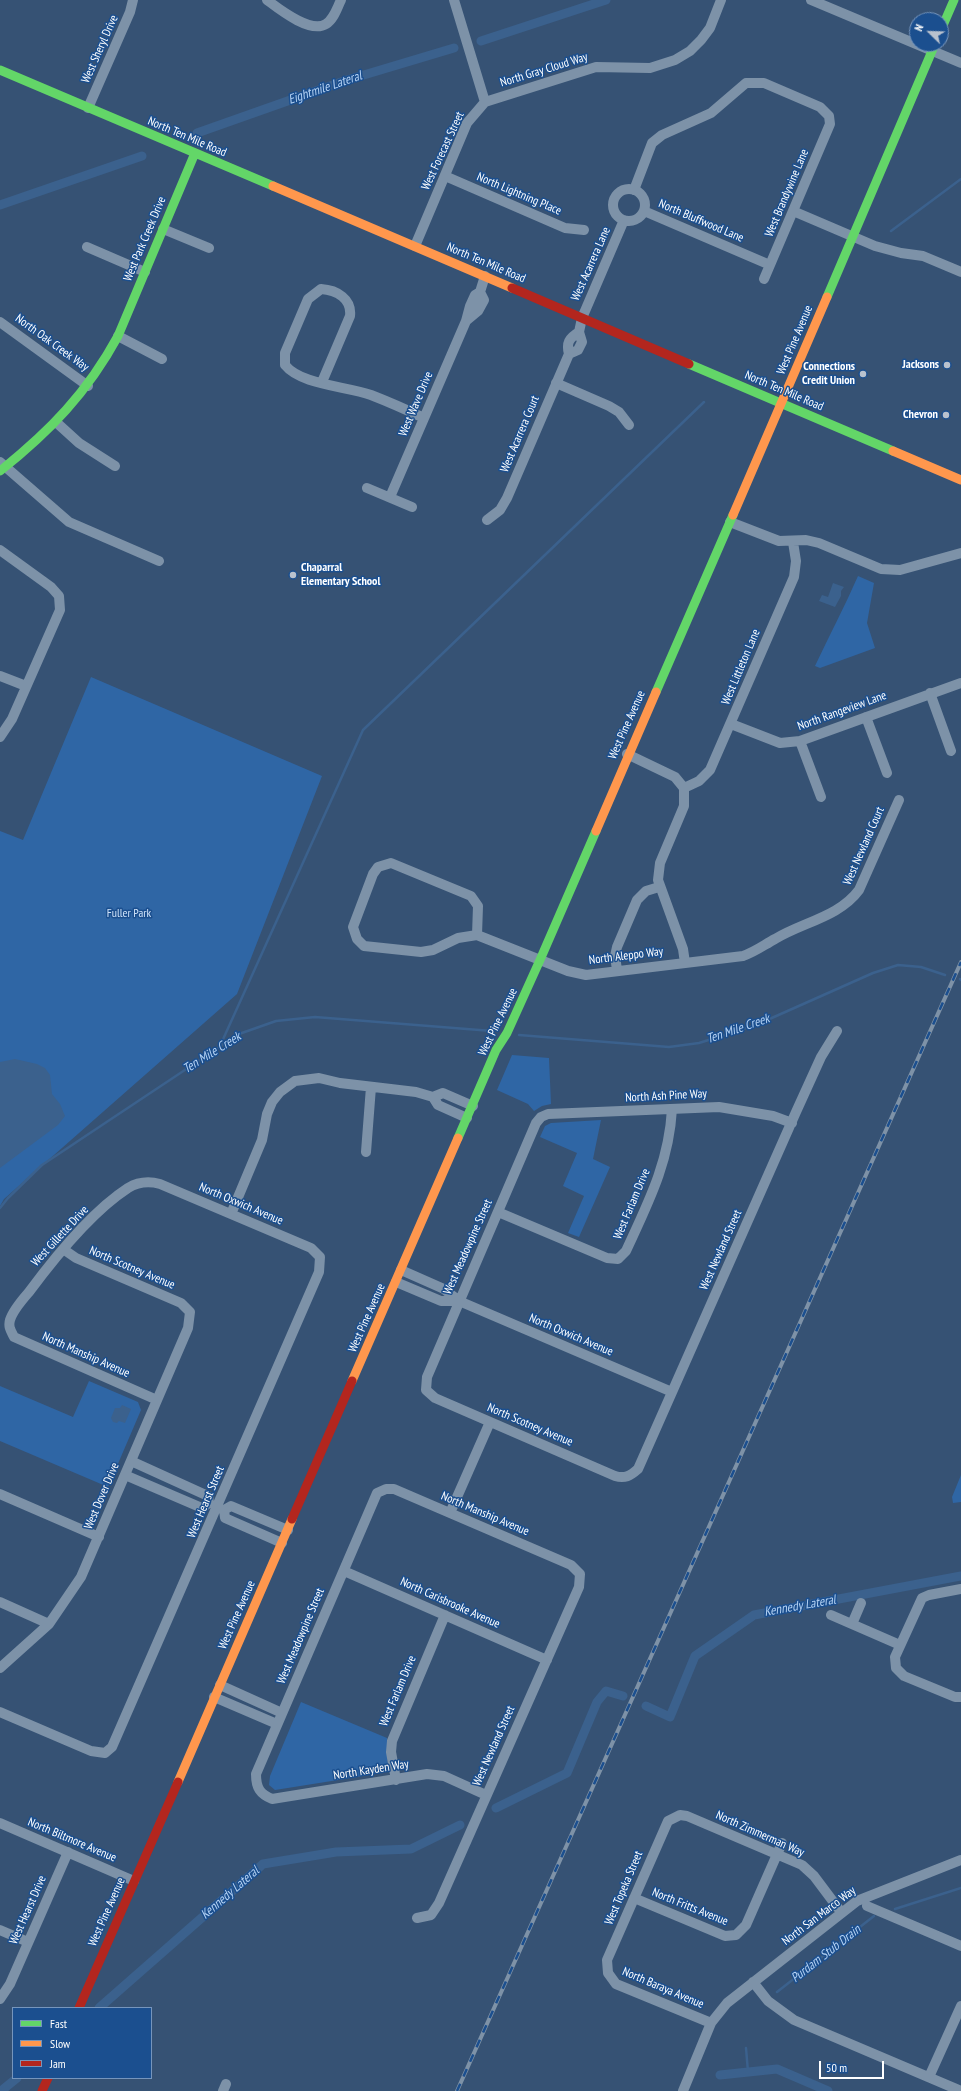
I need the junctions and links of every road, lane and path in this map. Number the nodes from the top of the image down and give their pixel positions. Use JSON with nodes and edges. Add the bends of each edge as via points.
{"nodes":[{"id":1,"x":133,"y":0,"type":"edge"},
{"id":2,"x":266,"y":0,"type":"edge"},
{"id":3,"x":341,"y":0,"type":"edge"},
{"id":4,"x":454,"y":0,"type":"edge"},
{"id":5,"x":721,"y":0,"type":"edge"},
{"id":6,"x":811,"y":0,"type":"edge"},
{"id":7,"x":954,"y":0,"type":"edge"},
{"id":8,"x":949,"y":12,"type":"edge"},
{"id":9,"x":909,"y":38,"type":"edge"},
{"id":10,"x":931,"y":52,"type":"edge"},
{"id":11,"x":942,"y":52,"type":"edge"},
{"id":12,"x":961,"y":63,"type":"edge"},
{"id":13,"x":0,"y":70,"type":"edge"},
{"id":14,"x":485,"y":102,"type":"junction"},
{"id":15,"x":88,"y":108,"type":"junction"},
{"id":16,"x":195,"y":153,"type":"junction"},
{"id":17,"x":445,"y":176,"type":"junction"},
{"id":18,"x":634,"y":190,"type":"junction"},
{"id":19,"x":793,"y":211,"type":"junction"},
{"id":20,"x":644,"y":212,"type":"junction"},
{"id":21,"x":624,"y":220,"type":"junction"},
{"id":22,"x":163,"y":229,"type":"junction"},
{"id":23,"x":584,"y":230,"type":"dead end"},
{"id":24,"x":852,"y":236,"type":"junction"},
{"id":25,"x":415,"y":246,"type":"junction"},
{"id":26,"x":87,"y":247,"type":"dead end"},
{"id":27,"x":209,"y":248,"type":"dead end"},
{"id":28,"x":770,"y":264,"type":"junction"},
{"id":29,"x":145,"y":272,"type":"junction"},
{"id":30,"x":961,"y":272,"type":"edge"},
{"id":31,"x":485,"y":276,"type":"junction"},
{"id":32,"x":764,"y":279,"type":"dead end"},
{"id":33,"x":582,"y":318,"type":"junction"},
{"id":34,"x":0,"y":322,"type":"edge"},
{"id":35,"x":118,"y":336,"type":"junction"},
{"id":36,"x":162,"y":359,"type":"dead end"},
{"id":37,"x":322,"y":382,"type":"junction"},
{"id":38,"x":556,"y":383,"type":"junction"},
{"id":39,"x":88,"y":386,"type":"junction"},
{"id":40,"x":782,"y":403,"type":"junction"},
{"id":41,"x":424,"y":418,"type":"junction"},
{"id":42,"x":57,"y":423,"type":"junction"},
{"id":43,"x":629,"y":425,"type":"dead end"},
{"id":44,"x":2,"y":466,"type":"edge"},
{"id":45,"x":115,"y":466,"type":"dead end"},
{"id":46,"x":961,"y":480,"type":"edge"},
{"id":47,"x":368,"y":488,"type":"dead end"},
{"id":48,"x":390,"y":497,"type":"junction"},
{"id":49,"x":412,"y":506,"type":"dead end"},
{"id":50,"x":487,"y":520,"type":"dead end"},
{"id":51,"x":730,"y":522,"type":"junction"},
{"id":52,"x":793,"y":542,"type":"junction"},
{"id":53,"x":0,"y":550,"type":"edge"},
{"id":54,"x":961,"y":553,"type":"edge"},
{"id":55,"x":159,"y":562,"type":"dead end"},
{"id":56,"x":0,"y":676,"type":"edge"},
{"id":57,"x":961,"y":683,"type":"edge"},
{"id":58,"x":26,"y":686,"type":"junction"},
{"id":59,"x":930,"y":693,"type":"junction"},
{"id":60,"x":866,"y":717,"type":"junction"},
{"id":61,"x":731,"y":724,"type":"junction"},
{"id":62,"x":0,"y":737,"type":"edge"},
{"id":63,"x":800,"y":741,"type":"junction"},
{"id":64,"x":951,"y":751,"type":"dead end"},
{"id":65,"x":628,"y":754,"type":"junction"},
{"id":66,"x":887,"y":773,"type":"dead end"},
{"id":67,"x":684,"y":788,"type":"junction"},
{"id":68,"x":821,"y":797,"type":"dead end"},
{"id":69,"x":899,"y":800,"type":"dead end"},
{"id":70,"x":659,"y":887,"type":"junction"},
{"id":71,"x":851,"y":902,"type":"joint"},
{"id":72,"x":477,"y":935,"type":"junction"},
{"id":73,"x":540,"y":960,"type":"junction"},
{"id":74,"x":685,"y":963,"type":"junction"},
{"id":75,"x":617,"y":970,"type":"junction"},
{"id":76,"x":837,"y":1031,"type":"dead end"},
{"id":77,"x":371,"y":1087,"type":"junction"},
{"id":78,"x":433,"y":1097,"type":"junction"},
{"id":79,"x":473,"y":1106,"type":"junction"},
{"id":80,"x":672,"y":1109,"type":"junction"},
{"id":81,"x":541,"y":1117,"type":"joint"},
{"id":82,"x":467,"y":1118,"type":"junction"},
{"id":83,"x":792,"y":1123,"type":"junction"},
{"id":84,"x":366,"y":1152,"type":"dead end"},
{"id":85,"x":148,"y":1181,"type":"joint"},
{"id":86,"x":498,"y":1212,"type":"junction"},
{"id":87,"x":231,"y":1214,"type":"junction"},
{"id":88,"x":63,"y":1249,"type":"junction"},
{"id":89,"x":320,"y":1257,"type":"joint"},
{"id":90,"x":401,"y":1270,"type":"junction"},
{"id":91,"x":396,"y":1282,"type":"junction"},
{"id":92,"x":459,"y":1301,"type":"junction"},
{"id":93,"x":190,"y":1312,"type":"joint"},
{"id":94,"x":9,"y":1328,"type":"joint"},
{"id":95,"x":426,"y":1390,"type":"joint"},
{"id":96,"x":672,"y":1392,"type":"junction"},
{"id":97,"x":157,"y":1400,"type":"junction"},
{"id":98,"x":490,"y":1422,"type":"junction"},
{"id":99,"x":130,"y":1461,"type":"junction"},
{"id":100,"x":125,"y":1475,"type":"junction"},
{"id":101,"x":626,"y":1478,"type":"joint"},
{"id":102,"x":377,"y":1493,"type":"joint"},
{"id":103,"x":0,"y":1494,"type":"edge"},
{"id":104,"x":217,"y":1507,"type":"junction"},
{"id":105,"x":450,"y":1513,"type":"junction"},
{"id":106,"x":288,"y":1530,"type":"junction"},
{"id":107,"x":99,"y":1537,"type":"junction"},
{"id":108,"x":282,"y":1543,"type":"junction"},
{"id":109,"x":344,"y":1571,"type":"junction"},
{"id":110,"x":580,"y":1574,"type":"joint"},
{"id":111,"x":961,"y":1589,"type":"edge"},
{"id":112,"x":0,"y":1602,"type":"edge"},
{"id":113,"x":862,"y":1603,"type":"dead end"},
{"id":114,"x":445,"y":1615,"type":"junction"},
{"id":115,"x":831,"y":1615,"type":"dead end"},
{"id":116,"x":49,"y":1624,"type":"junction"},
{"id":117,"x":852,"y":1624,"type":"junction"},
{"id":118,"x":900,"y":1645,"type":"junction"},
{"id":119,"x":547,"y":1660,"type":"junction"},
{"id":120,"x":0,"y":1668,"type":"edge"},
{"id":121,"x":220,"y":1685,"type":"junction"},
{"id":122,"x":214,"y":1697,"type":"junction"},
{"id":123,"x":961,"y":1697,"type":"edge"},
{"id":124,"x":0,"y":1712,"type":"edge"},
{"id":125,"x":282,"y":1713,"type":"junction"},
{"id":126,"x":277,"y":1724,"type":"junction"},
{"id":127,"x":396,"y":1780,"type":"junction"},
{"id":128,"x":259,"y":1791,"type":"joint"},
{"id":129,"x":486,"y":1794,"type":"junction"},
{"id":130,"x":673,"y":1817,"type":"joint"},
{"id":131,"x":0,"y":1823,"type":"edge"},
{"id":132,"x":782,"y":1842,"type":"dead end"},
{"id":133,"x":68,"y":1852,"type":"junction"},
{"id":134,"x":777,"y":1854,"type":"junction"},
{"id":135,"x":961,"y":1860,"type":"edge"},
{"id":136,"x":134,"y":1881,"type":"junction"},
{"id":137,"x":634,"y":1898,"type":"junction"},
{"id":138,"x":867,"y":1906,"type":"dead end"},
{"id":139,"x":841,"y":1912,"type":"junction"},
{"id":140,"x":418,"y":1918,"type":"dead end"},
{"id":141,"x":0,"y":1930,"type":"edge"},
{"id":142,"x":28,"y":1942,"type":"junction"},
{"id":143,"x":961,"y":1946,"type":"edge"},
{"id":144,"x":608,"y":1973,"type":"joint"},
{"id":145,"x":753,"y":1982,"type":"junction"},
{"id":146,"x":0,"y":1999,"type":"edge"},
{"id":147,"x":961,"y":2006,"type":"edge"},
{"id":148,"x":78,"y":2007,"type":"edge"},
{"id":149,"x":711,"y":2023,"type":"junction"},
{"id":150,"x":929,"y":2077,"type":"junction"},
{"id":151,"x":48,"y":2079,"type":"edge"},
{"id":152,"x":42,"y":2091,"type":"edge"},
{"id":153,"x":683,"y":2091,"type":"edge"},
{"id":154,"x":961,"y":2091,"type":"edge"}],
"edges":[{"from":1,"to":15,"type":"street","name":"West Sheryl Drive"},
{"from":2,"to":3,"type":"street","via":[[287,15],[311,26],[325,24],[334,15]]},
{"from":4,"to":14,"type":"street"},
{"from":5,"to":14,"type":"street","name":"North Gray Cloud Way","via":[[710,28],[701,40],[690,51],[675,60],[650,68],[596,67]]},
{"from":6,"to":9,"type":"street"},
{"from":7,"to":8,"type":"street"},
{"from":10,"to":24,"type":"street","name":"West Pine Avenue"},
{"from":11,"to":12,"type":"street"},
{"from":13,"to":15,"type":"street","name":"North Ten Mile Road"},
{"from":14,"to":17,"type":"street","name":"West Forecast Street","via":[[467,122]]},
{"from":15,"to":16,"type":"street","name":"North Ten Mile Road"},
{"from":16,"to":22,"type":"street","name":"West Park Creek Drive"},
{"from":16,"to":25,"type":"street","name":"North Ten Mile Road"},
{"from":17,"to":23,"type":"street","name":"North Lightning Place","via":[[565,228]]},
{"from":17,"to":25,"type":"street","name":"West Forecast Street"},
{"from":18,"to":19,"type":"street","name":"West Brandywine Lane","via":[[652,143],[662,135],[711,113],[746,83],[764,83],[820,107],[828,116],[830,124]]},
{"from":18,"to":20,"type":"street","via":[[643,196]]},
{"from":18,"to":21,"type":"street","via":[[623,190],[615,198],[616,213]]},
{"from":19,"to":24,"type":"street"},
{"from":19,"to":28,"type":"street","name":"West Brandywine Lane"},
{"from":20,"to":21,"type":"street","via":[[634,220]]},
{"from":20,"to":28,"type":"street","name":"North Bluffwood Lane"},
{"from":21,"to":33,"type":"street","name":"West Acarrera Lane"},
{"from":22,"to":27,"type":"street"},
{"from":22,"to":29,"type":"street","name":"West Park Creek Drive"},
{"from":24,"to":30,"type":"street","via":[[901,253],[923,256]]},
{"from":24,"to":40,"type":"street","name":"West Pine Avenue"},
{"from":25,"to":31,"type":"street","name":"North Ten Mile Road"},
{"from":26,"to":29,"type":"street"},
{"from":28,"to":32,"type":"street","name":"West Brandywine Lane"},
{"from":29,"to":35,"type":"street","name":"West Park Creek Drive"},
{"from":31,"to":33,"type":"street","name":"North Ten Mile Road"},
{"from":31,"to":41,"type":"street","name":"West Wave Drive"},
{"from":33,"to":38,"type":"street","name":"West Acarrera Court","via":[[579,332],[570,337],[567,345],[569,354]]},
{"from":33,"to":40,"type":"street","name":"North Ten Mile Road"},
{"from":34,"to":39,"type":"street","name":"North Oak Creek Way"},
{"from":35,"to":36,"type":"street"},
{"from":35,"to":39,"type":"street","name":"West Park Creek Drive"},
{"from":37,"to":37,"type":"street","via":[[350,316],[349,303],[342,295],[327,289],[317,290],[308,299],[285,353],[285,365],[293,373]]},
{"from":37,"to":41,"type":"street","via":[[370,395]]},
{"from":38,"to":43,"type":"street","via":[[609,406],[619,412]]},
{"from":38,"to":50,"type":"street","name":"West Acarrera Court","via":[[507,498],[500,510]]},
{"from":39,"to":42,"type":"street","name":"West Park Creek Drive"},
{"from":40,"to":46,"type":"street","name":"North Ten Mile Road"},
{"from":40,"to":51,"type":"street","name":"West Pine Avenue"},
{"from":41,"to":48,"type":"street","name":"West Wave Drive"},
{"from":42,"to":44,"type":"street","name":"West Park Creek Drive"},
{"from":42,"to":45,"type":"street","via":[[79,443]]},
{"from":44,"to":55,"type":"street","via":[[69,522]]},
{"from":47,"to":48,"type":"street"},
{"from":48,"to":49,"type":"street"},
{"from":51,"to":52,"type":"street","via":[[768,538]]},
{"from":51,"to":65,"type":"street","name":"West Pine Avenue"},
{"from":52,"to":54,"type":"street","via":[[806,540],[819,543],[890,571]]},
{"from":52,"to":61,"type":"street","name":"West Littleton Lane","via":[[796,561],[794,577]]},
{"from":53,"to":58,"type":"street","via":[[51,587],[59,596],[60,610]]},
{"from":56,"to":58,"type":"street"},
{"from":57,"to":59,"type":"street","name":"North Rangeview Lane"},
{"from":58,"to":62,"type":"street","via":[[12,719]]},
{"from":59,"to":60,"type":"street","name":"North Rangeview Lane"},
{"from":59,"to":64,"type":"street"},
{"from":60,"to":63,"type":"street","name":"North Rangeview Lane"},
{"from":60,"to":66,"type":"street"},
{"from":61,"to":63,"type":"street","name":"North Rangeview Lane","via":[[780,743]]},
{"from":61,"to":67,"type":"street","name":"West Littleton Lane","via":[[710,770],[699,781]]},
{"from":63,"to":68,"type":"street"},
{"from":65,"to":67,"type":"street","via":[[675,777]]},
{"from":65,"to":73,"type":"street","name":"West Pine Avenue"},
{"from":67,"to":70,"type":"street","via":[[684,806],[660,863]]},
{"from":69,"to":71,"type":"street","name":"West Newland Court","via":[[859,890]]},
{"from":70,"to":74,"type":"street","via":[[684,949]]},
{"from":70,"to":75,"type":"street","via":[[646,891],[637,900],[617,947]]},
{"from":71,"to":74,"type":"street","name":"North Aleppo Way","via":[[775,938],[756,951],[742,956]]},
{"from":72,"to":72,"type":"street","via":[[478,906],[471,896],[397,864],[384,864],[373,874],[353,927],[357,939],[364,946],[421,952],[433,950],[458,938]]},
{"from":72,"to":73,"type":"street","name":"North Aleppo Way"},
{"from":73,"to":75,"type":"street","name":"North Aleppo Way","via":[[576,974]]},
{"from":73,"to":79,"type":"street","name":"West Pine Avenue","via":[[507,1033],[496,1050]]},
{"from":74,"to":75,"type":"street","name":"North Aleppo Way"},
{"from":76,"to":83,"type":"street","name":"West Newland Street","via":[[821,1057]]},
{"from":77,"to":78,"type":"street","via":[[416,1092]]},
{"from":77,"to":84,"type":"street"},
{"from":77,"to":87,"type":"street","via":[[319,1078],[295,1081],[280,1092],[267,1114],[262,1140]]},
{"from":78,"to":79,"type":"street","via":[[443,1093]]},
{"from":78,"to":82,"type":"street","via":[[438,1105]]},
{"from":79,"to":82,"type":"street","name":"West Pine Avenue"},
{"from":80,"to":81,"type":"street","name":"North Ash Pine Way","via":[[548,1114]]},
{"from":80,"to":83,"type":"street","name":"North Ash Pine Way","via":[[719,1107],[773,1116]]},
{"from":80,"to":86,"type":"street","name":"West Farlam Drive","via":[[671,1129],[660,1177],[626,1251],[618,1258],[606,1258]]},
{"from":81,"to":86,"type":"street","name":"West Meadowpine Street","via":[[536,1123]]},
{"from":82,"to":90,"type":"street","name":"West Pine Avenue"},
{"from":83,"to":96,"type":"street","name":"West Newland Street"},
{"from":85,"to":87,"type":"street","name":"North Oxwich Avenue"},
{"from":85,"to":88,"type":"street","name":"West Gillette Drive","via":[[128,1188]]},
{"from":86,"to":92,"type":"street","name":"West Meadowpine Street"},
{"from":87,"to":89,"type":"street","name":"North Oxwich Avenue","via":[[311,1248]]},
{"from":88,"to":93,"type":"street","name":"North Scotney Avenue","via":[[76,1258],[181,1303]]},
{"from":88,"to":94,"type":"street","name":"West Gillette Drive","via":[[16,1308],[10,1319]]},
{"from":89,"to":104,"type":"street","name":"West Hearst Street","via":[[319,1272]]},
{"from":90,"to":91,"type":"street","name":"West Pine Avenue"},
{"from":90,"to":92,"type":"street","name":"North Oxwich Avenue","via":[[444,1289]]},
{"from":91,"to":92,"type":"street","name":"North Oxwich Avenue","via":[[441,1301]]},
{"from":91,"to":106,"type":"street","name":"West Pine Avenue"},
{"from":92,"to":95,"type":"street","name":"West Meadowpine Street","via":[[426,1377]]},
{"from":92,"to":96,"type":"street","name":"North Oxwich Avenue"},
{"from":93,"to":97,"type":"street","name":"West Dover Drive","via":[[188,1328]]},
{"from":94,"to":97,"type":"street","name":"North Manship Avenue","via":[[14,1337]]},
{"from":95,"to":98,"type":"street","name":"North Scotney Avenue","via":[[435,1398]]},
{"from":96,"to":101,"type":"street","name":"West Newland Street","via":[[638,1469]]},
{"from":97,"to":99,"type":"street","name":"West Dover Drive"},
{"from":98,"to":101,"type":"street","name":"North Scotney Avenue","via":[[615,1476]]},
{"from":98,"to":105,"type":"street"},
{"from":99,"to":100,"type":"street","name":"West Dover Drive"},
{"from":99,"to":104,"type":"street","via":[[208,1496]]},
{"from":100,"to":104,"type":"street","via":[[202,1508]]},
{"from":100,"to":107,"type":"street","name":"West Dover Drive"},
{"from":102,"to":105,"type":"street","name":"North Manship Avenue","via":[[394,1489]]},
{"from":102,"to":109,"type":"street","name":"West Meadowpine Street"},
{"from":103,"to":107,"type":"street"},
{"from":104,"to":106,"type":"street","via":[[231,1506]]},
{"from":104,"to":108,"type":"street","via":[[225,1518]]},
{"from":104,"to":124,"type":"street","name":"West Hearst Street","via":[[116,1741],[105,1753],[91,1751]]},
{"from":105,"to":110,"type":"street","name":"North Manship Avenue","via":[[571,1565]]},
{"from":106,"to":108,"type":"street","name":"West Pine Avenue"},
{"from":107,"to":116,"type":"street","name":"West Dover Drive","via":[[80,1577]]},
{"from":108,"to":121,"type":"street","name":"West Pine Avenue"},
{"from":109,"to":114,"type":"street","name":"North Carisbrooke Avenue"},
{"from":109,"to":125,"type":"street","name":"West Meadowpine Street"},
{"from":110,"to":119,"type":"street","name":"West Newland Street","via":[[579,1587]]},
{"from":111,"to":118,"type":"street","via":[[929,1594],[922,1598]]},
{"from":112,"to":116,"type":"street"},
{"from":113,"to":117,"type":"street"},
{"from":114,"to":119,"type":"street","name":"North Carisbrooke Avenue"},
{"from":114,"to":127,"type":"street","name":"West Farlam Drive","via":[[392,1741],[391,1752]]},
{"from":115,"to":117,"type":"street"},
{"from":116,"to":120,"type":"street","name":"West Dover Drive"},
{"from":117,"to":118,"type":"street"},
{"from":118,"to":123,"type":"street","via":[[895,1657],[896,1668],[904,1676],[955,1697]]},
{"from":119,"to":129,"type":"street","name":"West Newland Street"},
{"from":121,"to":122,"type":"street","name":"West Pine Avenue"},
{"from":121,"to":125,"type":"street"},
{"from":122,"to":126,"type":"street"},
{"from":122,"to":136,"type":"street","name":"West Pine Avenue"},
{"from":125,"to":126,"type":"street","name":"West Meadowpine Street"},
{"from":126,"to":128,"type":"street","name":"West Meadowpine Street","via":[[256,1774]]},
{"from":127,"to":128,"type":"street","name":"North Kayden Way","via":[[272,1799]]},
{"from":127,"to":129,"type":"street","name":"North Kayden Way","via":[[436,1775]]},
{"from":129,"to":140,"type":"street","name":"West Newland Street","via":[[439,1903],[431,1915]]},
{"from":130,"to":134,"type":"street","name":"North Zimmerman Way","via":[[687,1816]]},
{"from":130,"to":137,"type":"street","name":"West Topeka Street","via":[[664,1827]]},
{"from":131,"to":133,"type":"street","name":"North Biltmore Avenue"},
{"from":132,"to":134,"type":"street"},
{"from":133,"to":136,"type":"street","name":"North Biltmore Avenue"},
{"from":133,"to":142,"type":"street","name":"West Hearst Drive"},
{"from":134,"to":137,"type":"street","name":"North Fritts Avenue","via":[[746,1925],[736,1935],[725,1936]]},
{"from":134,"to":139,"type":"street","name":"North Zimmerman Way","via":[[802,1865]]},
{"from":135,"to":139,"type":"street","name":"North San Marco Way","via":[[874,1892]]},
{"from":136,"to":148,"type":"street","name":"West Pine Avenue"},
{"from":137,"to":144,"type":"street","name":"West Topeka Street","via":[[607,1960]]},
{"from":138,"to":143,"type":"street"},
{"from":139,"to":145,"type":"street","name":"North San Marco Way"},
{"from":141,"to":142,"type":"street"},
{"from":142,"to":146,"type":"street","name":"West Hearst Drive","via":[[10,1984]]},
{"from":144,"to":149,"type":"street","name":"North Baraya Avenue","via":[[616,1984]]},
{"from":145,"to":149,"type":"street","name":"North San Marco Way","via":[[727,2004]]},
{"from":145,"to":150,"type":"street","via":[[768,2001],[794,2020]]},
{"from":147,"to":150,"type":"street"},
{"from":149,"to":153,"type":"street","name":"North San Marco Way"},
{"from":150,"to":154,"type":"street"},
{"from":151,"to":152,"type":"street"}]}
